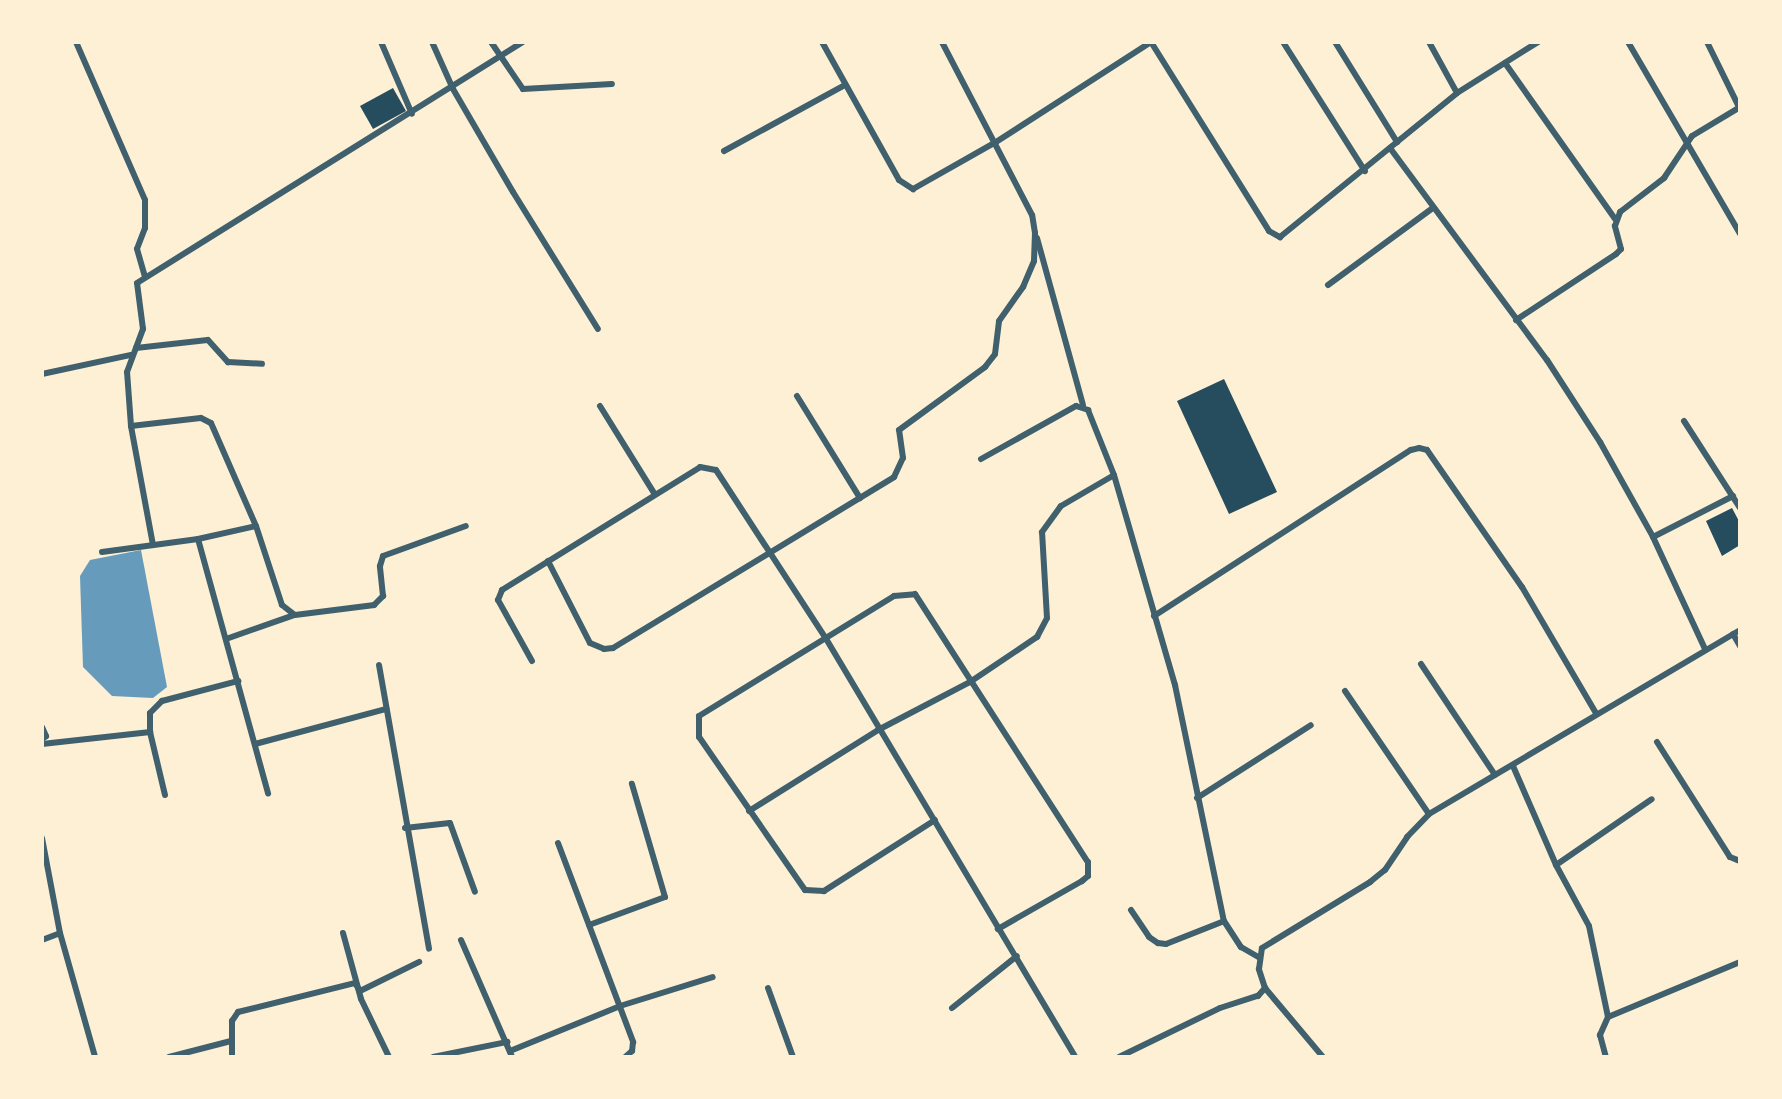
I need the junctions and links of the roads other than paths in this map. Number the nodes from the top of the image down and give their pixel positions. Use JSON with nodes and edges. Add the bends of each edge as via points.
{"nodes":[{"id":1,"x":76,"y":42,"type":"edge"},
{"id":2,"x":381,"y":42,"type":"edge"},
{"id":3,"x":432,"y":42,"type":"edge"},
{"id":4,"x":491,"y":42,"type":"edge"},
{"id":5,"x":523,"y":42,"type":"edge"},
{"id":6,"x":822,"y":42,"type":"edge"},
{"id":7,"x":942,"y":42,"type":"edge"},
{"id":8,"x":1151,"y":42,"type":"edge"},
{"id":9,"x":1283,"y":42,"type":"edge"},
{"id":10,"x":1335,"y":42,"type":"edge"},
{"id":11,"x":1430,"y":42,"type":"edge"},
{"id":12,"x":1521,"y":42,"type":"edge"},
{"id":13,"x":1538,"y":42,"type":"edge"},
{"id":14,"x":1628,"y":42,"type":"edge"},
{"id":15,"x":1707,"y":42,"type":"edge"},
{"id":16,"x":1526,"y":50,"type":"junction"},
{"id":17,"x":500,"y":59,"type":"junction"},
{"id":18,"x":1505,"y":63,"type":"junction"},
{"id":19,"x":612,"y":84,"type":"dead end"},
{"id":20,"x":845,"y":85,"type":"junction"},
{"id":21,"x":453,"y":89,"type":"junction"},
{"id":22,"x":1457,"y":93,"type":"junction"},
{"id":23,"x":1740,"y":107,"type":"edge"},
{"id":24,"x":412,"y":114,"type":"junction"},
{"id":25,"x":996,"y":142,"type":"junction"},
{"id":26,"x":1397,"y":142,"type":"junction"},
{"id":27,"x":1687,"y":142,"type":"junction"},
{"id":28,"x":1390,"y":148,"type":"junction"},
{"id":29,"x":724,"y":152,"type":"dead end"},
{"id":30,"x":1365,"y":171,"type":"junction"},
{"id":31,"x":1433,"y":208,"type":"junction"},
{"id":32,"x":1615,"y":219,"type":"junction"},
{"id":33,"x":1035,"y":233,"type":"junction"},
{"id":34,"x":1740,"y":234,"type":"edge"},
{"id":35,"x":145,"y":277,"type":"junction"},
{"id":36,"x":1328,"y":285,"type":"dead end"},
{"id":37,"x":1516,"y":320,"type":"junction"},
{"id":38,"x":598,"y":329,"type":"dead end"},
{"id":39,"x":136,"y":348,"type":"junction"},
{"id":40,"x":130,"y":355,"type":"junction"},
{"id":41,"x":262,"y":364,"type":"dead end"},
{"id":42,"x":42,"y":374,"type":"edge"},
{"id":43,"x":797,"y":396,"type":"dead end"},
{"id":44,"x":1083,"y":405,"type":"junction"},
{"id":45,"x":600,"y":406,"type":"dead end"},
{"id":46,"x":1684,"y":421,"type":"dead end"},
{"id":47,"x":131,"y":426,"type":"junction"},
{"id":48,"x":981,"y":459,"type":"dead end"},
{"id":49,"x":1114,"y":475,"type":"junction"},
{"id":50,"x":654,"y":493,"type":"junction"},
{"id":51,"x":1733,"y":496,"type":"junction"},
{"id":52,"x":860,"y":498,"type":"junction"},
{"id":53,"x":1740,"y":508,"type":"edge"},
{"id":54,"x":256,"y":526,"type":"junction"},
{"id":55,"x":465,"y":526,"type":"dead end"},
{"id":56,"x":1653,"y":537,"type":"junction"},
{"id":57,"x":198,"y":539,"type":"junction"},
{"id":58,"x":153,"y":545,"type":"junction"},
{"id":59,"x":102,"y":552,"type":"dead end"},
{"id":60,"x":771,"y":552,"type":"junction"},
{"id":61,"x":548,"y":561,"type":"junction"},
{"id":62,"x":295,"y":615,"type":"junction"},
{"id":63,"x":1154,"y":616,"type":"junction"},
{"id":64,"x":1740,"y":630,"type":"edge"},
{"id":65,"x":1733,"y":634,"type":"junction"},
{"id":66,"x":825,"y":637,"type":"junction"},
{"id":67,"x":226,"y":639,"type":"junction"},
{"id":68,"x":1740,"y":646,"type":"edge"},
{"id":69,"x":1705,"y":649,"type":"junction"},
{"id":70,"x":532,"y":661,"type":"dead end"},
{"id":71,"x":1420,"y":664,"type":"dead end"},
{"id":72,"x":379,"y":665,"type":"dead end"},
{"id":73,"x":238,"y":681,"type":"junction"},
{"id":74,"x":970,"y":682,"type":"junction"},
{"id":75,"x":1345,"y":691,"type":"dead end"},
{"id":76,"x":386,"y":709,"type":"junction"},
{"id":77,"x":1596,"y":713,"type":"junction"},
{"id":78,"x":1311,"y":725,"type":"dead end"},
{"id":79,"x":42,"y":727,"type":"edge"},
{"id":80,"x":878,"y":730,"type":"junction"},
{"id":81,"x":150,"y":732,"type":"junction"},
{"id":82,"x":42,"y":739,"type":"edge"},
{"id":83,"x":1657,"y":742,"type":"dead end"},
{"id":84,"x":42,"y":744,"type":"edge"},
{"id":85,"x":255,"y":744,"type":"junction"},
{"id":86,"x":1513,"y":766,"type":"junction"},
{"id":87,"x":1495,"y":775,"type":"junction"},
{"id":88,"x":632,"y":783,"type":"dead end"},
{"id":89,"x":268,"y":794,"type":"dead end"},
{"id":90,"x":165,"y":795,"type":"dead end"},
{"id":91,"x":1197,"y":798,"type":"junction"},
{"id":92,"x":1652,"y":799,"type":"dead end"},
{"id":93,"x":749,"y":811,"type":"junction"},
{"id":94,"x":1429,"y":814,"type":"junction"},
{"id":95,"x":935,"y":820,"type":"junction"},
{"id":96,"x":405,"y":828,"type":"junction"},
{"id":97,"x":42,"y":838,"type":"edge"},
{"id":98,"x":558,"y":843,"type":"dead end"},
{"id":99,"x":43,"y":854,"type":"edge"},
{"id":100,"x":1740,"y":861,"type":"edge"},
{"id":101,"x":1556,"y":865,"type":"junction"},
{"id":102,"x":475,"y":892,"type":"dead end"},
{"id":103,"x":1131,"y":910,"type":"dead end"},
{"id":104,"x":1224,"y":921,"type":"junction"},
{"id":105,"x":590,"y":926,"type":"junction"},
{"id":106,"x":998,"y":929,"type":"junction"},
{"id":107,"x":60,"y":933,"type":"junction"},
{"id":108,"x":343,"y":933,"type":"dead end"},
{"id":109,"x":42,"y":940,"type":"edge"},
{"id":110,"x":461,"y":940,"type":"dead end"},
{"id":111,"x":429,"y":949,"type":"dead end"},
{"id":112,"x":1017,"y":956,"type":"junction"},
{"id":113,"x":1258,"y":957,"type":"junction"},
{"id":114,"x":419,"y":962,"type":"dead end"},
{"id":115,"x":1740,"y":962,"type":"edge"},
{"id":116,"x":713,"y":976,"type":"dead end"},
{"id":117,"x":355,"y":983,"type":"junction"},
{"id":118,"x":768,"y":988,"type":"dead end"},
{"id":119,"x":1266,"y":988,"type":"junction"},
{"id":120,"x":620,"y":1006,"type":"junction"},
{"id":121,"x":952,"y":1008,"type":"dead end"},
{"id":122,"x":1608,"y":1017,"type":"junction"},
{"id":123,"x":231,"y":1041,"type":"junction"},
{"id":124,"x":507,"y":1042,"type":"junction"},
{"id":125,"x":511,"y":1054,"type":"edge"},
{"id":126,"x":95,"y":1057,"type":"edge"},
{"id":127,"x":169,"y":1057,"type":"edge"},
{"id":128,"x":232,"y":1057,"type":"edge"},
{"id":129,"x":389,"y":1057,"type":"edge"},
{"id":130,"x":433,"y":1057,"type":"edge"},
{"id":131,"x":625,"y":1057,"type":"edge"},
{"id":132,"x":793,"y":1057,"type":"edge"},
{"id":133,"x":1075,"y":1057,"type":"edge"},
{"id":134,"x":1119,"y":1057,"type":"edge"},
{"id":135,"x":1323,"y":1057,"type":"edge"},
{"id":136,"x":1606,"y":1057,"type":"edge"}],
"edges":[{"from":1,"to":35,"type":"street","via":[[145,200],[145,228],[137,249]]},
{"from":2,"to":24,"type":"street"},
{"from":3,"to":21,"type":"street"},
{"from":4,"to":17,"type":"street"},
{"from":5,"to":17,"type":"street"},
{"from":6,"to":20,"type":"street"},
{"from":7,"to":25,"type":"street"},
{"from":8,"to":25,"type":"street"},
{"from":8,"to":30,"type":"street","via":[[1274,236],[1288,233]]},
{"from":9,"to":30,"type":"street"},
{"from":10,"to":26,"type":"street"},
{"from":11,"to":22,"type":"street"},
{"from":12,"to":16,"type":"street"},
{"from":13,"to":16,"type":"street"},
{"from":14,"to":27,"type":"street"},
{"from":15,"to":23,"type":"street"},
{"from":16,"to":18,"type":"street"},
{"from":17,"to":19,"type":"street","via":[[523,89]]},
{"from":17,"to":21,"type":"street"},
{"from":18,"to":22,"type":"street"},
{"from":18,"to":32,"type":"street"},
{"from":20,"to":25,"type":"street","via":[[906,186],[923,186]]},
{"from":20,"to":29,"type":"street"},
{"from":21,"to":24,"type":"street"},
{"from":21,"to":38,"type":"street"},
{"from":22,"to":26,"type":"street"},
{"from":23,"to":27,"type":"street"},
{"from":24,"to":35,"type":"street"},
{"from":25,"to":33,"type":"street","via":[[1032,215]]},
{"from":26,"to":28,"type":"street"},
{"from":27,"to":32,"type":"street","via":[[1664,178]]},
{"from":27,"to":34,"type":"street"},
{"from":28,"to":30,"type":"street"},
{"from":28,"to":31,"type":"street"},
{"from":31,"to":36,"type":"street"},
{"from":31,"to":37,"type":"street"},
{"from":32,"to":37,"type":"street","via":[[1621,243],[1616,254]]},
{"from":33,"to":44,"type":"street"},
{"from":33,"to":52,"type":"street","via":[[1034,261],[1023,287],[999,321],[995,354],[986,367],[905,424],[898,436],[903,458],[900,470]]},
{"from":35,"to":39,"type":"street","via":[[136,286],[143,329]]},
{"from":37,"to":56,"type":"street","via":[[1600,442]]},
{"from":39,"to":40,"type":"street"},
{"from":39,"to":41,"type":"street","via":[[208,340],[228,362]]},
{"from":40,"to":42,"type":"street"},
{"from":40,"to":47,"type":"street","via":[[127,372]]},
{"from":43,"to":52,"type":"street"},
{"from":44,"to":48,"type":"street"},
{"from":44,"to":49,"type":"street"},
{"from":45,"to":50,"type":"street"},
{"from":46,"to":51,"type":"street"},
{"from":47,"to":54,"type":"street","via":[[201,418],[211,423]]},
{"from":47,"to":58,"type":"street"},
{"from":49,"to":63,"type":"street"},
{"from":49,"to":74,"type":"street","via":[[1061,507],[1042,532],[1047,618],[1044,629]]},
{"from":50,"to":60,"type":"street","via":[[700,467],[716,470]]},
{"from":50,"to":61,"type":"street"},
{"from":51,"to":53,"type":"street"},
{"from":51,"to":56,"type":"street"},
{"from":52,"to":60,"type":"street"},
{"from":54,"to":57,"type":"street"},
{"from":54,"to":62,"type":"street","via":[[282,605]]},
{"from":55,"to":62,"type":"street","via":[[383,556],[383,596],[374,605]]},
{"from":56,"to":69,"type":"street"},
{"from":57,"to":58,"type":"street"},
{"from":57,"to":67,"type":"street"},
{"from":58,"to":59,"type":"street"},
{"from":60,"to":61,"type":"street","via":[[604,650],[590,643]]},
{"from":60,"to":66,"type":"street"},
{"from":61,"to":70,"type":"street","via":[[499,596]]},
{"from":62,"to":67,"type":"street"},
{"from":63,"to":77,"type":"street","via":[[1419,448],[1427,450],[1522,587]]},
{"from":63,"to":91,"type":"street","via":[[1175,685]]},
{"from":64,"to":65,"type":"street"},
{"from":65,"to":68,"type":"street"},
{"from":65,"to":69,"type":"street"},
{"from":66,"to":74,"type":"street","via":[[894,596],[915,594],[925,603]]},
{"from":66,"to":80,"type":"street"},
{"from":66,"to":93,"type":"street","via":[[699,716],[699,737]]},
{"from":67,"to":73,"type":"street"},
{"from":69,"to":77,"type":"street"},
{"from":71,"to":87,"type":"street"},
{"from":72,"to":76,"type":"street"},
{"from":73,"to":81,"type":"street","via":[[162,701],[150,713]]},
{"from":73,"to":85,"type":"street"},
{"from":74,"to":80,"type":"street"},
{"from":74,"to":106,"type":"street","via":[[1089,870],[1082,881]]},
{"from":75,"to":94,"type":"street"},
{"from":76,"to":85,"type":"street"},
{"from":76,"to":96,"type":"street"},
{"from":77,"to":86,"type":"street"},
{"from":78,"to":91,"type":"street"},
{"from":79,"to":82,"type":"street","via":[[46,736]]},
{"from":80,"to":93,"type":"street"},
{"from":80,"to":95,"type":"street"},
{"from":81,"to":84,"type":"street"},
{"from":81,"to":90,"type":"street"},
{"from":83,"to":100,"type":"street","via":[[1730,857]]},
{"from":85,"to":89,"type":"street"},
{"from":86,"to":87,"type":"street"},
{"from":86,"to":101,"type":"street"},
{"from":87,"to":94,"type":"street"},
{"from":88,"to":105,"type":"street","via":[[665,897]]},
{"from":91,"to":104,"type":"street"},
{"from":92,"to":101,"type":"street"},
{"from":93,"to":95,"type":"street","via":[[799,885],[813,893],[824,891]]},
{"from":94,"to":113,"type":"street","via":[[1407,837],[1385,870],[1262,948]]},
{"from":95,"to":106,"type":"street"},
{"from":96,"to":102,"type":"street","via":[[443,820],[450,823]]},
{"from":96,"to":111,"type":"street"},
{"from":97,"to":99,"type":"street"},
{"from":98,"to":105,"type":"street"},
{"from":99,"to":107,"type":"street"},
{"from":101,"to":122,"type":"street","via":[[1588,927]]},
{"from":103,"to":104,"type":"street","via":[[1149,938],[1166,944]]},
{"from":104,"to":113,"type":"street","via":[[1237,942]]},
{"from":105,"to":120,"type":"street"},
{"from":106,"to":112,"type":"street"},
{"from":107,"to":109,"type":"street"},
{"from":107,"to":126,"type":"street"},
{"from":108,"to":117,"type":"street"},
{"from":110,"to":124,"type":"street"},
{"from":112,"to":121,"type":"street"},
{"from":112,"to":133,"type":"street"},
{"from":113,"to":119,"type":"street"},
{"from":114,"to":117,"type":"street","via":[[360,991]]},
{"from":115,"to":122,"type":"street"},
{"from":116,"to":120,"type":"street"},
{"from":117,"to":123,"type":"street","via":[[238,1012],[232,1021]]},
{"from":117,"to":129,"type":"street"},
{"from":118,"to":132,"type":"street"},
{"from":119,"to":134,"type":"street","via":[[1258,996],[1197,1018]]},
{"from":119,"to":135,"type":"street"},
{"from":120,"to":125,"type":"street"},
{"from":120,"to":131,"type":"street","via":[[633,1042],[632,1051]]},
{"from":122,"to":136,"type":"street","via":[[1600,1035]]},
{"from":123,"to":127,"type":"street"},
{"from":123,"to":128,"type":"street"},
{"from":124,"to":125,"type":"street"},
{"from":124,"to":130,"type":"street"}]}
